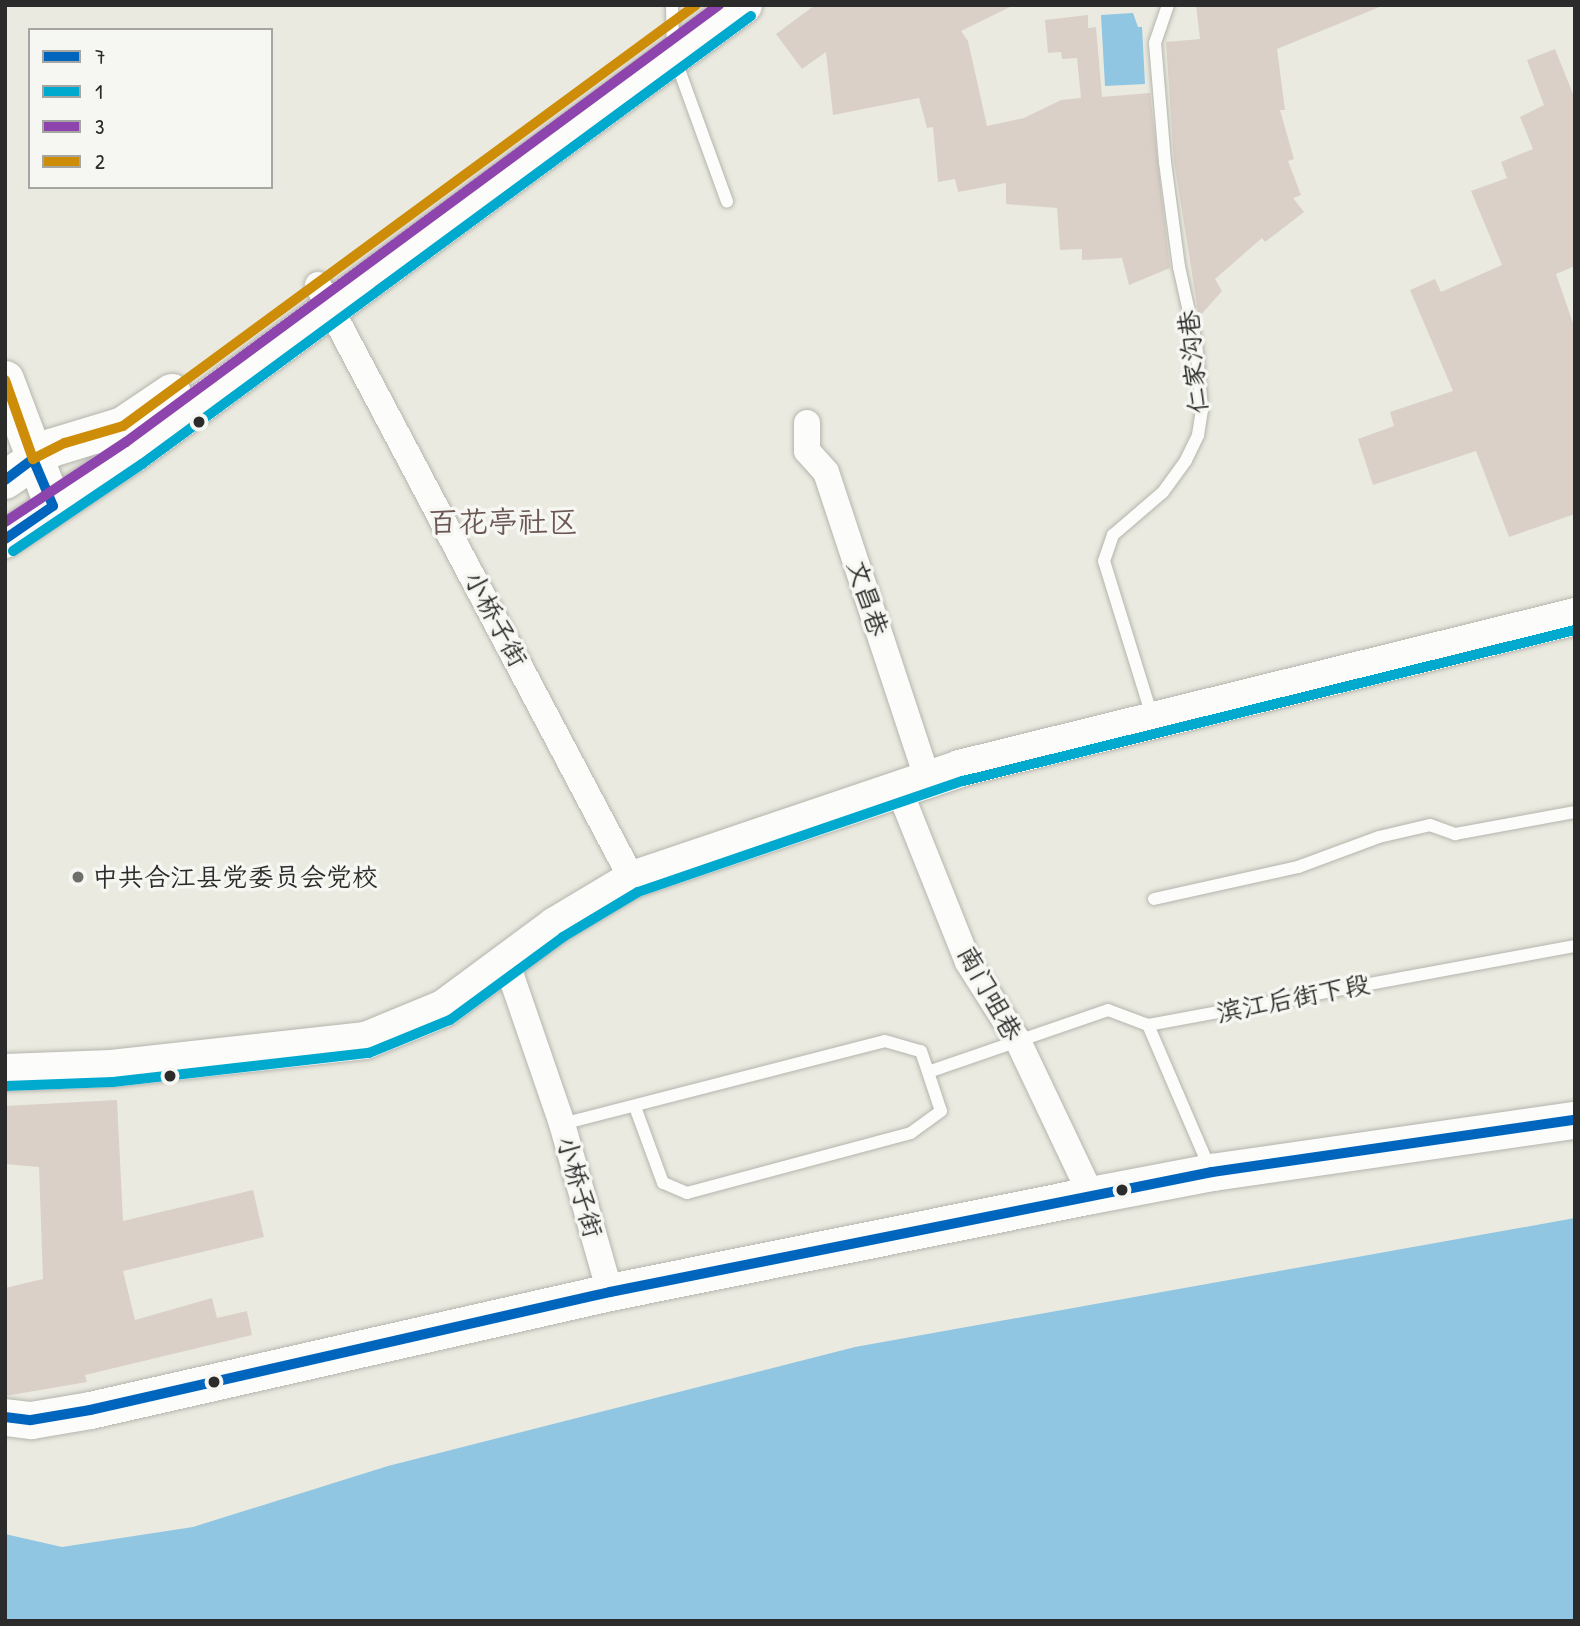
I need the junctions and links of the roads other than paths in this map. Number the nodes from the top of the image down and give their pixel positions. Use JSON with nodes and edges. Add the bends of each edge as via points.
{"nodes":[{"id":1,"x":743,"y":5,"type":"edge"},
{"id":2,"x":1168,"y":5,"type":"edge"},
{"id":3,"x":679,"y":21,"type":"edge"},
{"id":4,"x":727,"y":201,"type":"dead end"},
{"id":5,"x":325,"y":296,"type":"junction"},
{"id":6,"x":5,"y":379,"type":"edge"},
{"id":7,"x":807,"y":423,"type":"dead end"},
{"id":8,"x":19,"y":470,"type":"edge"},
{"id":9,"x":53,"y":506,"type":"junction"},
{"id":10,"x":5,"y":539,"type":"edge"},
{"id":11,"x":1575,"y":616,"type":"edge"},
{"id":12,"x":1154,"y":723,"type":"junction"},
{"id":13,"x":912,"y":782,"type":"junction"},
{"id":14,"x":1575,"y":812,"type":"edge"},
{"id":15,"x":632,"y":879,"type":"junction"},
{"id":16,"x":1154,"y":899,"type":"dead end"},
{"id":17,"x":1575,"y":946,"type":"edge"},
{"id":18,"x":507,"y":964,"type":"junction"},
{"id":19,"x":1148,"y":1025,"type":"junction"},
{"id":20,"x":1018,"y":1041,"type":"junction"},
{"id":21,"x":931,"y":1071,"type":"junction"},
{"id":22,"x":5,"y":1073,"type":"edge"},
{"id":23,"x":635,"y":1107,"type":"junction"},
{"id":24,"x":1575,"y":1120,"type":"edge"},
{"id":25,"x":562,"y":1124,"type":"junction"},
{"id":26,"x":1212,"y":1172,"type":"junction"},
{"id":27,"x":1091,"y":1195,"type":"junction"},
{"id":28,"x":610,"y":1292,"type":"junction"},
{"id":29,"x":5,"y":1417,"type":"edge"}],
"edges":[{"from":1,"to":3,"type":"main road"},
{"from":2,"to":12,"type":"lane","name":"仁家沟巷","via":[[1155,43],[1165,162],[1179,267],[1195,332],[1202,410],[1198,435],[1186,460],[1163,492],[1113,535],[1104,561]]},
{"from":3,"to":4,"type":"lane"},
{"from":3,"to":5,"type":"main road"},
{"from":5,"to":8,"type":"main road","via":[[136,419]]},
{"from":5,"to":9,"type":"main road","via":[[134,453]]},
{"from":5,"to":15,"type":"street","name":"小桥子街"},
{"from":6,"to":8,"type":"main road"},
{"from":7,"to":13,"type":"street","name":"文昌巷","via":[[807,451],[826,472]]},
{"from":8,"to":9,"type":"main road"},
{"from":9,"to":10,"type":"main road"},
{"from":11,"to":12,"type":"main road"},
{"from":12,"to":13,"type":"main road"},
{"from":13,"to":15,"type":"main road"},
{"from":13,"to":20,"type":"street","name":"南门咀巷","via":[[968,962]]},
{"from":14,"to":16,"type":"lane","via":[[1455,834],[1430,825],[1379,837],[1298,867]]},
{"from":15,"to":18,"type":"main road","via":[[555,925]]},
{"from":17,"to":19,"type":"lane","name":"滨江后街下段"},
{"from":18,"to":22,"type":"main road","via":[[443,1009],[365,1040],[111,1068]]},
{"from":18,"to":25,"type":"street","name":"小桥子街"},
{"from":19,"to":20,"type":"lane","via":[[1108,1010]]},
{"from":19,"to":26,"type":"lane"},
{"from":20,"to":21,"type":"lane"},
{"from":20,"to":27,"type":"street","name":"南门咀巷"},
{"from":21,"to":23,"type":"lane","via":[[921,1051],[886,1041]]},
{"from":21,"to":23,"type":"lane","via":[[941,1111],[911,1133],[687,1193],[663,1183]]},
{"from":23,"to":25,"type":"lane"},
{"from":24,"to":26,"type":"main road"},
{"from":25,"to":28,"type":"street","name":"小桥子街"},
{"from":26,"to":27,"type":"main road"},
{"from":27,"to":28,"type":"main road"},
{"from":28,"to":29,"type":"main road","via":[[90,1410],[31,1420]]}]}
